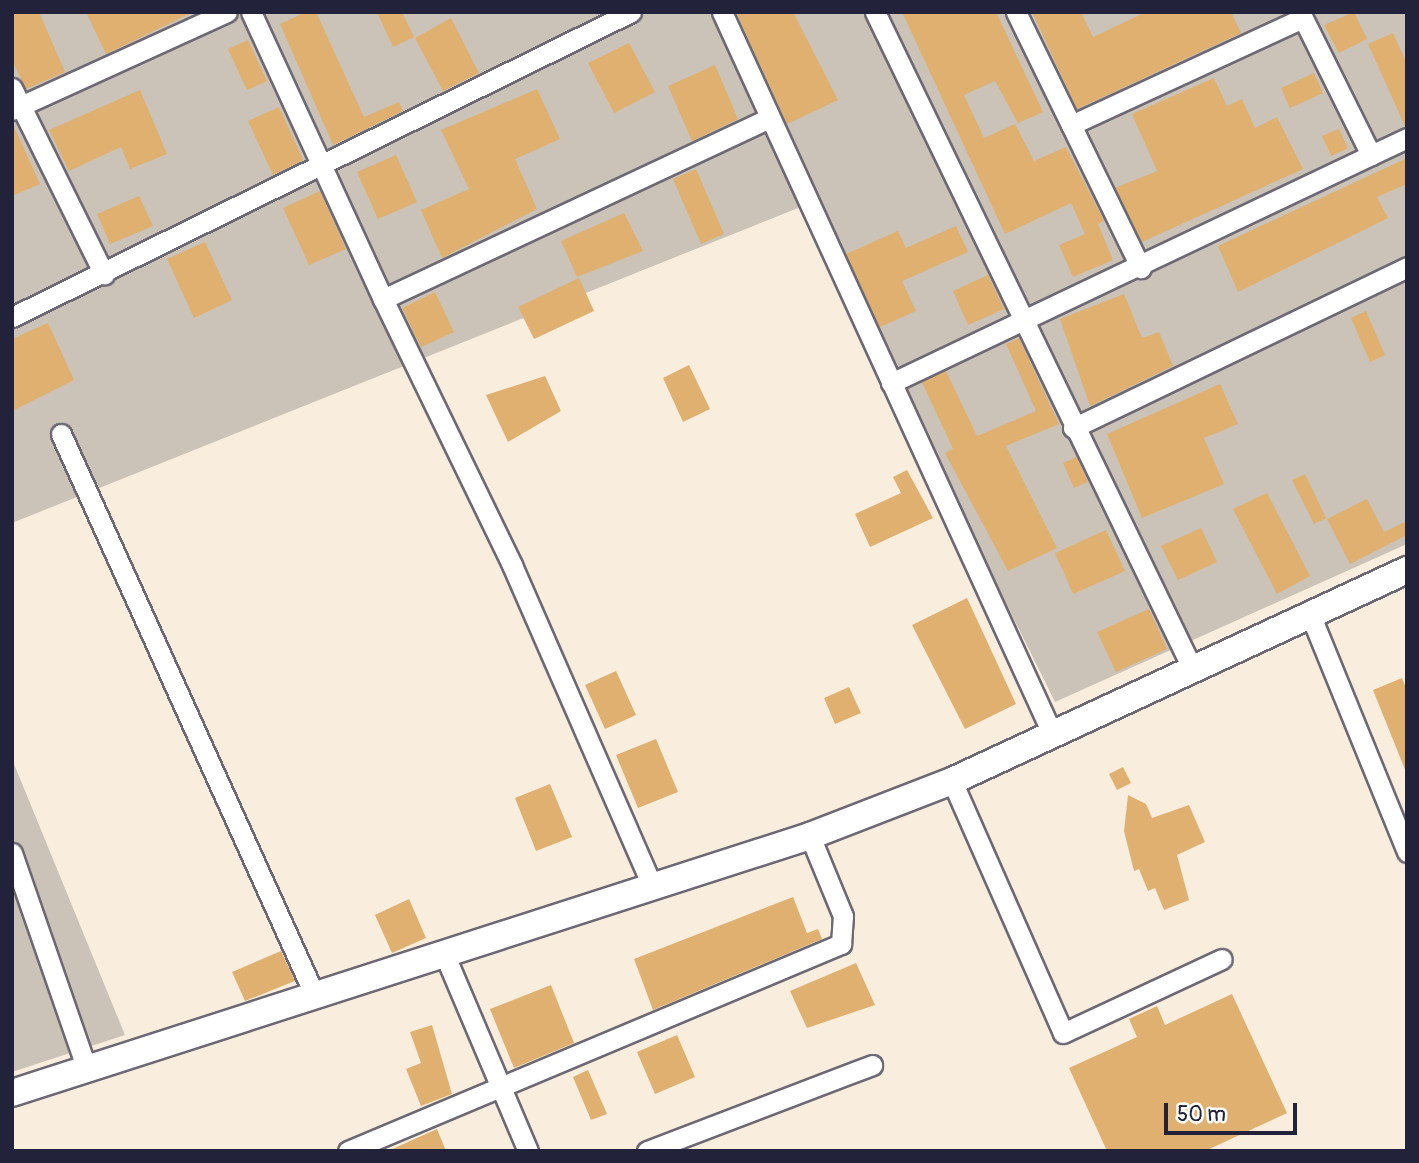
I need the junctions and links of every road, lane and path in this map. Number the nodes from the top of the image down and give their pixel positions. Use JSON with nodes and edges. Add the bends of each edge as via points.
{"nodes":[{"id":1,"x":227,"y":12,"type":"edge"},
{"id":2,"x":251,"y":12,"type":"edge"},
{"id":3,"x":631,"y":12,"type":"edge"},
{"id":4,"x":722,"y":12,"type":"edge"},
{"id":5,"x":875,"y":12,"type":"edge"},
{"id":6,"x":1016,"y":12,"type":"edge"},
{"id":7,"x":1302,"y":15,"type":"edge"},
{"id":8,"x":12,"y":88,"type":"edge"},
{"id":9,"x":17,"y":108,"type":"edge"},
{"id":10,"x":770,"y":118,"type":"junction"},
{"id":11,"x":1071,"y":125,"type":"junction"},
{"id":12,"x":1407,"y":138,"type":"edge"},
{"id":13,"x":1371,"y":155,"type":"junction"},
{"id":14,"x":324,"y":165,"type":"junction"},
{"id":15,"x":1407,"y":267,"type":"edge"},
{"id":16,"x":1141,"y":268,"type":"junction"},
{"id":17,"x":104,"y":274,"type":"junction"},
{"id":18,"x":383,"y":299,"type":"junction"},
{"id":19,"x":12,"y":317,"type":"edge"},
{"id":20,"x":1019,"y":318,"type":"junction"},
{"id":21,"x":891,"y":383,"type":"junction"},
{"id":22,"x":1073,"y":428,"type":"junction"},
{"id":23,"x":61,"y":434,"type":"dead end"},
{"id":24,"x":1407,"y":570,"type":"edge"},
{"id":25,"x":1310,"y":614,"type":"junction"},
{"id":26,"x":1192,"y":668,"type":"junction"},
{"id":27,"x":1052,"y":733,"type":"junction"},
{"id":28,"x":952,"y":781,"type":"junction"},
{"id":29,"x":810,"y":836,"type":"junction"},
{"id":30,"x":1407,"y":852,"type":"edge"},
{"id":31,"x":12,"y":853,"type":"edge"},
{"id":32,"x":653,"y":887,"type":"junction"},
{"id":33,"x":446,"y":958,"type":"junction"},
{"id":34,"x":1222,"y":959,"type":"dead end"},
{"id":35,"x":315,"y":996,"type":"junction"},
{"id":36,"x":872,"y":1065,"type":"dead end"},
{"id":37,"x":86,"y":1067,"type":"junction"},
{"id":38,"x":502,"y":1084,"type":"junction"},
{"id":39,"x":12,"y":1093,"type":"edge"},
{"id":40,"x":348,"y":1151,"type":"edge"},
{"id":41,"x":528,"y":1151,"type":"edge"},
{"id":42,"x":647,"y":1151,"type":"edge"}],
"edges":[{"from":1,"to":9,"type":"street"},
{"from":2,"to":14,"type":"street"},
{"from":3,"to":14,"type":"street"},
{"from":4,"to":10,"type":"street"},
{"from":5,"to":20,"type":"street"},
{"from":6,"to":11,"type":"street"},
{"from":7,"to":11,"type":"street"},
{"from":7,"to":13,"type":"street"},
{"from":8,"to":9,"type":"street"},
{"from":9,"to":17,"type":"street"},
{"from":10,"to":18,"type":"street"},
{"from":10,"to":21,"type":"street"},
{"from":11,"to":16,"type":"street"},
{"from":12,"to":13,"type":"street"},
{"from":13,"to":16,"type":"street"},
{"from":14,"to":17,"type":"street"},
{"from":14,"to":18,"type":"street"},
{"from":15,"to":22,"type":"street"},
{"from":16,"to":20,"type":"street"},
{"from":17,"to":19,"type":"street"},
{"from":18,"to":32,"type":"street","via":[[512,565]]},
{"from":20,"to":21,"type":"street"},
{"from":20,"to":22,"type":"street"},
{"from":21,"to":27,"type":"street"},
{"from":22,"to":26,"type":"street"},
{"from":23,"to":35,"type":"street"},
{"from":24,"to":25,"type":"street"},
{"from":25,"to":26,"type":"street"},
{"from":25,"to":30,"type":"street"},
{"from":26,"to":27,"type":"street"},
{"from":27,"to":28,"type":"street"},
{"from":28,"to":29,"type":"street"},
{"from":28,"to":34,"type":"street","via":[[1063,1033]]},
{"from":29,"to":32,"type":"street"},
{"from":29,"to":38,"type":"street","via":[[843,916],[841,944]]},
{"from":31,"to":37,"type":"street"},
{"from":32,"to":33,"type":"street"},
{"from":33,"to":35,"type":"street"},
{"from":33,"to":38,"type":"street"},
{"from":35,"to":37,"type":"street"},
{"from":36,"to":42,"type":"street"},
{"from":37,"to":39,"type":"street"},
{"from":38,"to":40,"type":"street"},
{"from":38,"to":41,"type":"street"}]}
